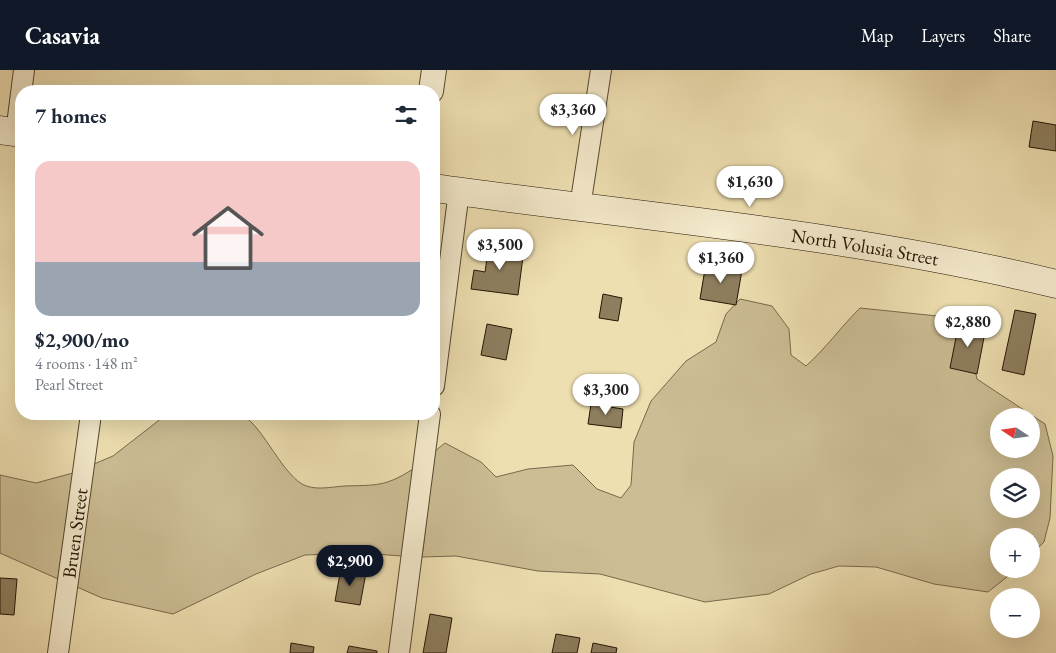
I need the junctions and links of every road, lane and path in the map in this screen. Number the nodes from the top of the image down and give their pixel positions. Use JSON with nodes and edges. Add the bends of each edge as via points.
{"nodes":[{"id":1,"x":24,"y":70,"type":"edge"},
{"id":2,"x":434,"y":70,"type":"edge"},
{"id":3,"x":601,"y":70,"type":"edge"},
{"id":4,"x":21,"y":85,"type":"edge"},
{"id":5,"x":431,"y":85,"type":"edge"},
{"id":6,"x":15,"y":116,"type":"edge"},
{"id":7,"x":12,"y":132,"type":"edge"},
{"id":8,"x":447,"y":190,"type":"edge"},
{"id":9,"x":580,"y":207,"type":"junction"},
{"id":10,"x":1056,"y":284,"type":"edge"},
{"id":11,"x":440,"y":296,"type":"edge"},
{"id":12,"x":90,"y":420,"type":"edge"},
{"id":13,"x":429,"y":420,"type":"edge"},
{"id":14,"x":58,"y":653,"type":"edge"},
{"id":15,"x":399,"y":653,"type":"edge"}],
"edges":[{"from":1,"to":4,"type":"street"},
{"from":2,"to":5,"type":"street"},
{"from":3,"to":9,"type":"street"},
{"from":6,"to":7,"type":"street"},
{"from":8,"to":9,"type":"main road","name":"North Volusia Street"},
{"from":8,"to":11,"type":"street"},
{"from":9,"to":10,"type":"main road","name":"North Volusia Street","via":[[865,245]]},
{"from":12,"to":14,"type":"street","name":"Bruen Street"},
{"from":13,"to":15,"type":"street"}]}
